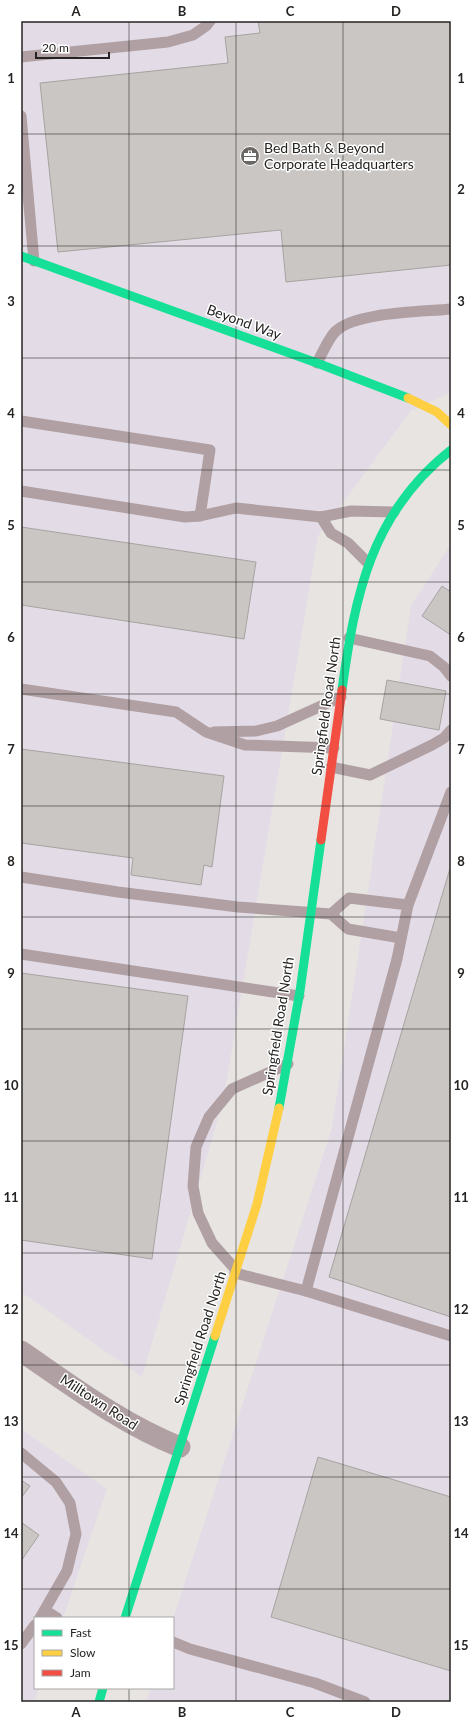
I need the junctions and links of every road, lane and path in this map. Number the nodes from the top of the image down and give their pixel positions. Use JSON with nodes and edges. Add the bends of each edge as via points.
{"nodes":[{"id":1,"x":210,"y":21,"type":"edge"},
{"id":2,"x":21,"y":57,"type":"edge"},
{"id":3,"x":21,"y":116,"type":"edge"},
{"id":4,"x":22,"y":131,"type":"edge"},
{"id":5,"x":21,"y":256,"type":"edge"},
{"id":6,"x":34,"y":261,"type":"junction"},
{"id":7,"x":451,"y":309,"type":"edge"},
{"id":8,"x":317,"y":363,"type":"junction"},
{"id":9,"x":21,"y":420,"type":"edge"},
{"id":10,"x":451,"y":424,"type":"edge"},
{"id":11,"x":451,"y":450,"type":"edge"},
{"id":12,"x":21,"y":491,"type":"edge"},
{"id":13,"x":394,"y":512,"type":"junction"},
{"id":14,"x":200,"y":516,"type":"junction"},
{"id":15,"x":321,"y":517,"type":"junction"},
{"id":16,"x":368,"y":563,"type":"junction"},
{"id":17,"x":349,"y":638,"type":"junction"},
{"id":18,"x":451,"y":676,"type":"edge"},
{"id":19,"x":21,"y":689,"type":"edge"},
{"id":20,"x":341,"y":697,"type":"junction"},
{"id":21,"x":451,"y":730,"type":"edge"},
{"id":22,"x":206,"y":732,"type":"junction"},
{"id":23,"x":334,"y":748,"type":"junction"},
{"id":24,"x":331,"y":767,"type":"junction"},
{"id":25,"x":451,"y":792,"type":"edge"},
{"id":26,"x":21,"y":877,"type":"edge"},
{"id":27,"x":408,"y":905,"type":"junction"},
{"id":28,"x":310,"y":914,"type":"junction"},
{"id":29,"x":331,"y":914,"type":"junction"},
{"id":30,"x":401,"y":938,"type":"junction"},
{"id":31,"x":21,"y":954,"type":"edge"},
{"id":32,"x":299,"y":996,"type":"junction"},
{"id":33,"x":288,"y":1064,"type":"junction"},
{"id":34,"x":235,"y":1272,"type":"junction"},
{"id":35,"x":306,"y":1291,"type":"junction"},
{"id":36,"x":451,"y":1336,"type":"edge"},
{"id":37,"x":21,"y":1352,"type":"edge"},
{"id":38,"x":180,"y":1447,"type":"junction"},
{"id":39,"x":21,"y":1453,"type":"edge"},
{"id":40,"x":43,"y":1615,"type":"edge"},
{"id":41,"x":124,"y":1617,"type":"edge"},
{"id":42,"x":34,"y":1626,"type":"edge"},
{"id":43,"x":174,"y":1642,"type":"edge"},
{"id":44,"x":21,"y":1644,"type":"edge"},
{"id":45,"x":103,"y":1689,"type":"edge"},
{"id":46,"x":99,"y":1702,"type":"edge"},
{"id":47,"x":365,"y":1702,"type":"edge"}],
"edges":[{"from":1,"to":2,"type":"lane","via":[[193,35],[168,42]]},
{"from":3,"to":4,"type":"lane"},
{"from":4,"to":6,"type":"lane"},
{"from":5,"to":6,"type":"street","name":"Beyond Way"},
{"from":6,"to":8,"type":"street","name":"Beyond Way"},
{"from":7,"to":8,"type":"lane","via":[[350,321],[335,331]]},
{"from":8,"to":10,"type":"street","name":"Beyond Way","via":[[423,404],[438,412]]},
{"from":9,"to":14,"type":"lane","via":[[210,450]]},
{"from":11,"to":13,"type":"street","name":"Springfield Road North","via":[[418,479]]},
{"from":12,"to":14,"type":"lane","via":[[185,517]]},
{"from":13,"to":15,"type":"lane","via":[[351,512]]},
{"from":13,"to":16,"type":"street","name":"Springfield Road North"},
{"from":14,"to":15,"type":"lane","via":[[236,508]]},
{"from":15,"to":16,"type":"lane","via":[[331,533],[348,543]]},
{"from":16,"to":17,"type":"street","name":"Springfield Road North"},
{"from":17,"to":18,"type":"lane","via":[[430,656]]},
{"from":17,"to":20,"type":"street","name":"Springfield Road North"},
{"from":19,"to":22,"type":"lane","via":[[176,712]]},
{"from":20,"to":22,"type":"lane","via":[[277,726],[256,730]]},
{"from":20,"to":23,"type":"street","name":"Springfield Road North"},
{"from":21,"to":24,"type":"lane","via":[[432,745],[370,775]]},
{"from":22,"to":23,"type":"lane","via":[[245,745]]},
{"from":23,"to":24,"type":"street","name":"Springfield Road North"},
{"from":24,"to":28,"type":"street","name":"Springfield Road North"},
{"from":25,"to":27,"type":"lane"},
{"from":26,"to":28,"type":"lane","via":[[126,893]]},
{"from":27,"to":29,"type":"lane","via":[[349,898]]},
{"from":27,"to":30,"type":"lane"},
{"from":28,"to":29,"type":"lane"},
{"from":28,"to":32,"type":"street","name":"Springfield Road North"},
{"from":29,"to":30,"type":"lane","via":[[348,930]]},
{"from":30,"to":35,"type":"lane"},
{"from":31,"to":32,"type":"lane"},
{"from":32,"to":33,"type":"street","name":"Springfield Road North"},
{"from":33,"to":34,"type":"street","name":"Springfield Road North","via":[[257,1204]]},
{"from":33,"to":34,"type":"lane","via":[[232,1088],[209,1117],[196,1147],[192,1186],[198,1213],[212,1243]]},
{"from":34,"to":35,"type":"lane"},
{"from":34,"to":38,"type":"street","name":"Springfield Road North"},
{"from":35,"to":36,"type":"lane"},
{"from":37,"to":38,"type":"street","name":"Milltown Road","via":[[117,1416],[157,1438]]},
{"from":38,"to":41,"type":"street","name":"Springfield Road North"},
{"from":39,"to":40,"type":"lane","via":[[56,1482],[70,1503],[76,1534],[67,1571]]},
{"from":42,"to":44,"type":"lane"},
{"from":43,"to":47,"type":"lane","via":[[315,1683]]},
{"from":45,"to":46,"type":"street"}]}
